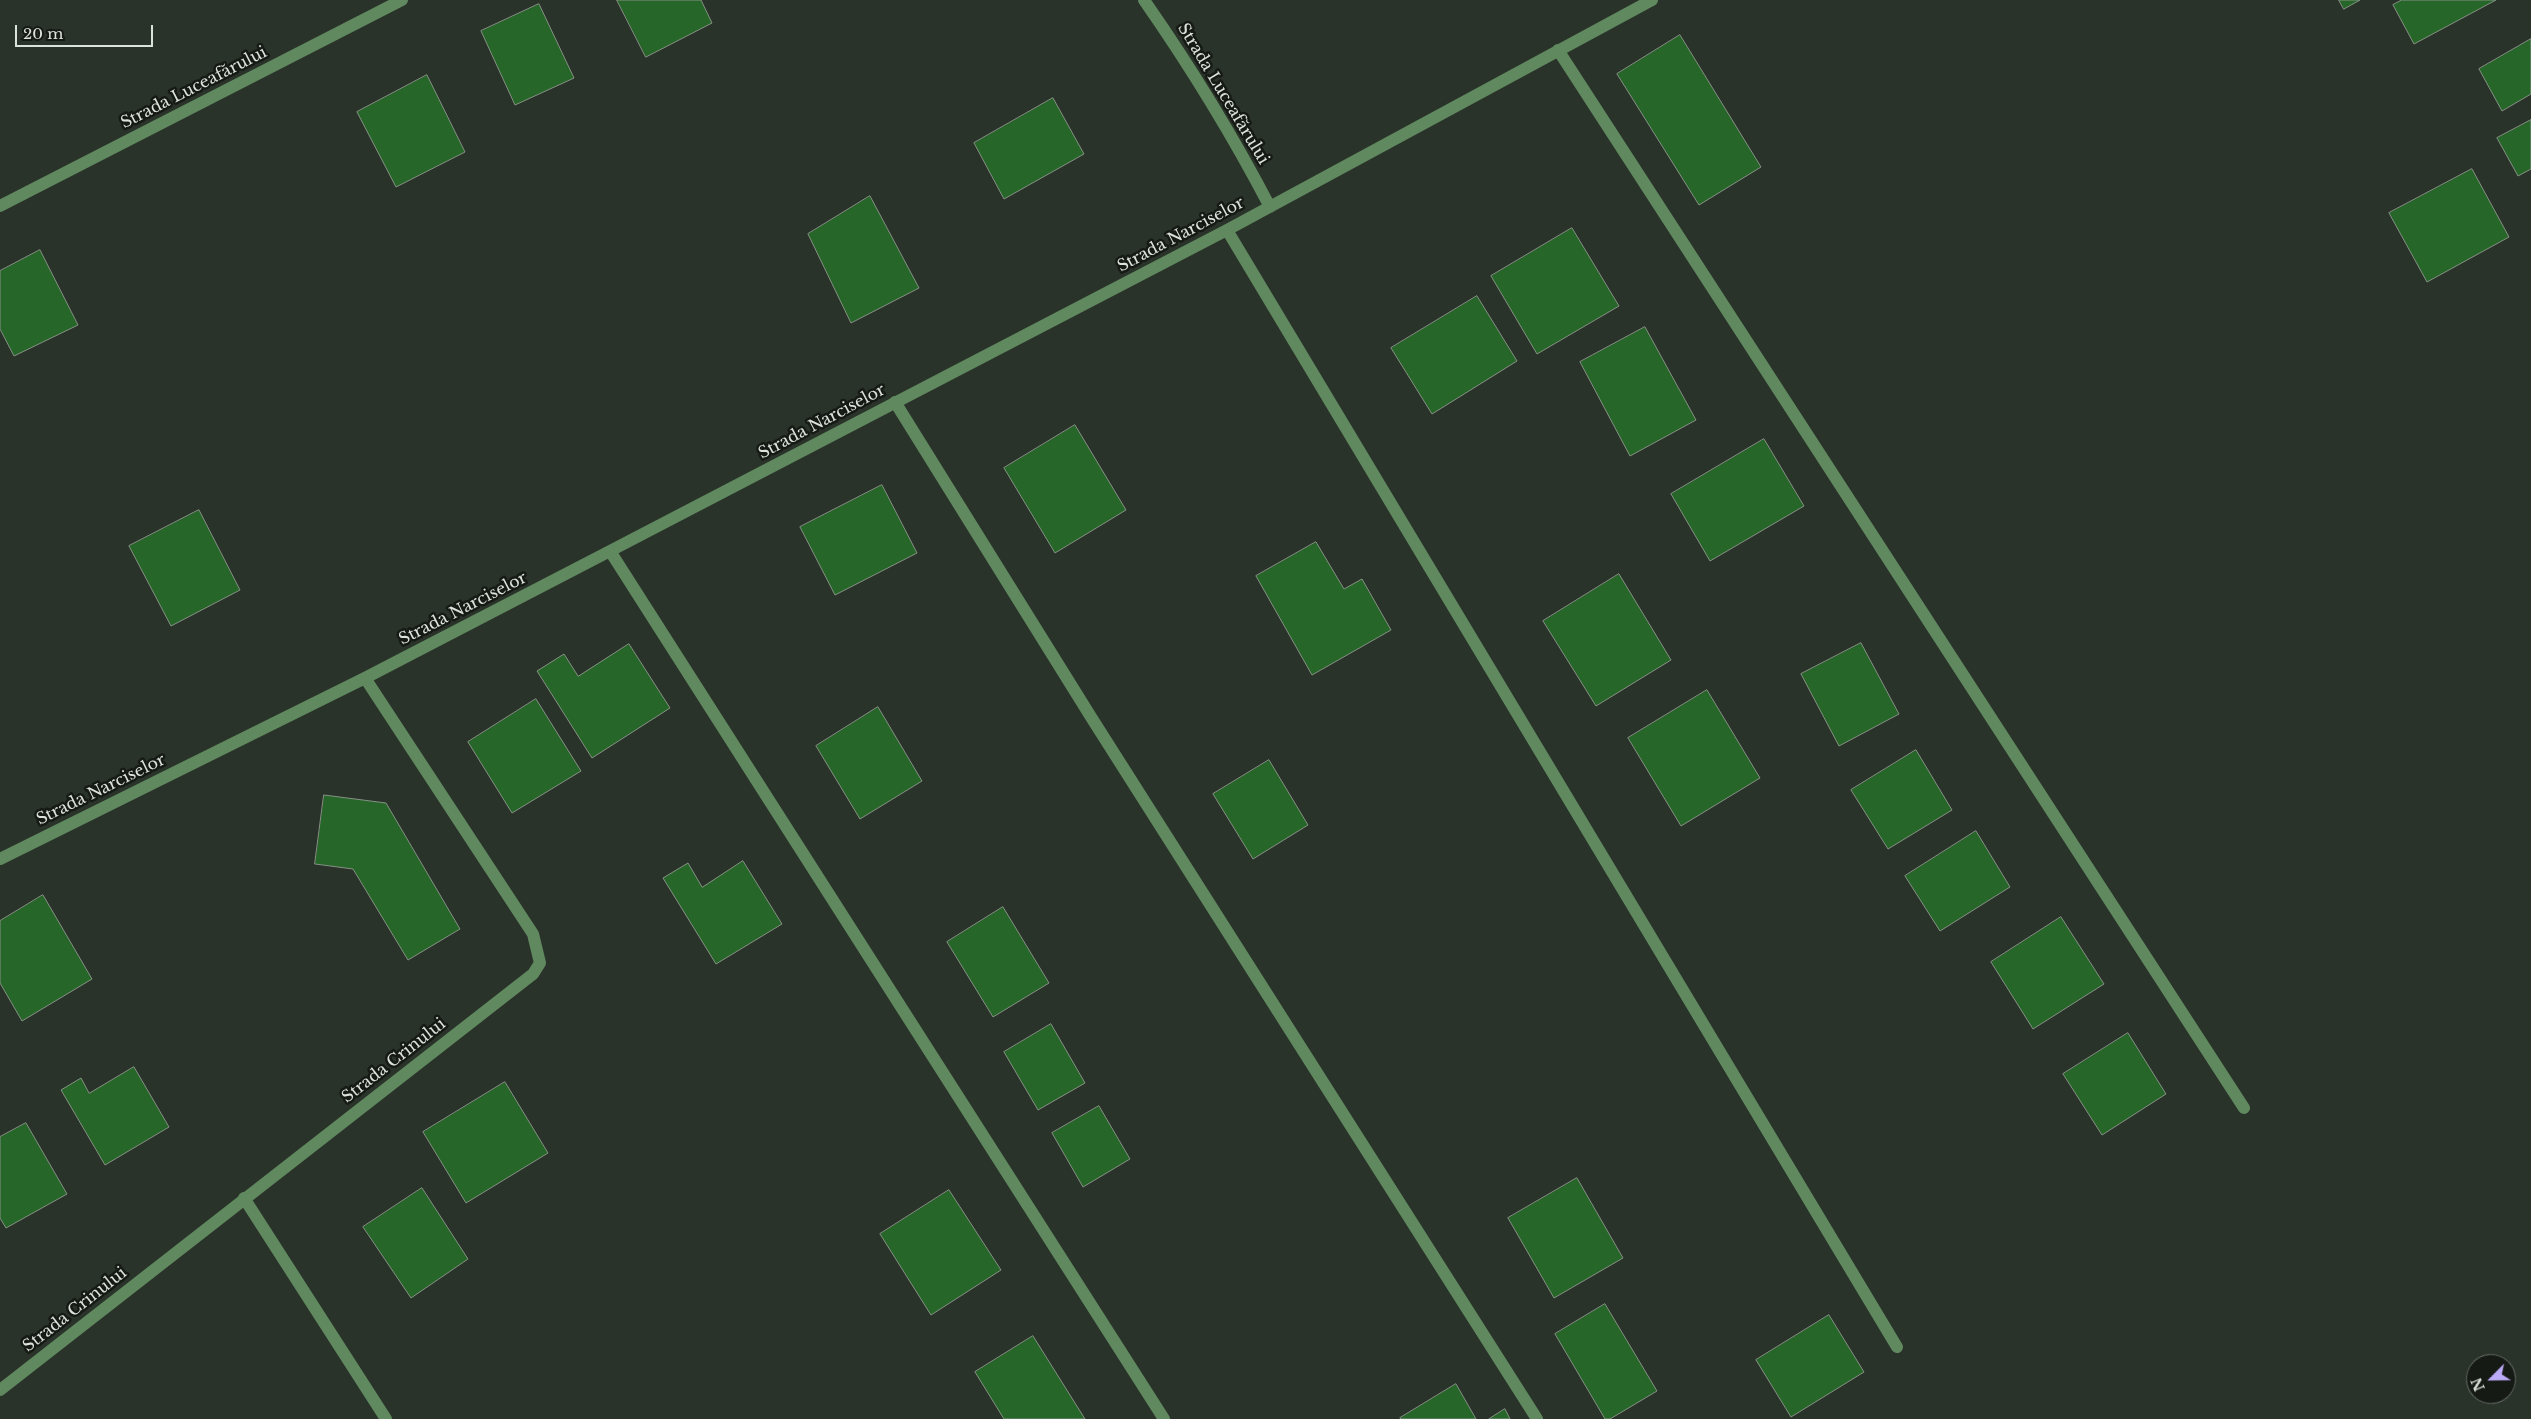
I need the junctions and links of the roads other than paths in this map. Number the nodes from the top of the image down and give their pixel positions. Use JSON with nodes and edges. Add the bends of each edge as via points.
{"nodes":[{"id":1,"x":402,"y":0,"type":"edge"},
{"id":2,"x":1144,"y":0,"type":"edge"},
{"id":3,"x":1652,"y":0,"type":"edge"},
{"id":4,"x":1558,"y":50,"type":"junction"},
{"id":5,"x":0,"y":206,"type":"edge"},
{"id":6,"x":1270,"y":207,"type":"junction"},
{"id":7,"x":1227,"y":230,"type":"junction"},
{"id":8,"x":895,"y":402,"type":"junction"},
{"id":9,"x":610,"y":551,"type":"junction"},
{"id":10,"x":365,"y":678,"type":"junction"},
{"id":11,"x":0,"y":858,"type":"edge"},
{"id":12,"x":2244,"y":1108,"type":"dead end"},
{"id":13,"x":244,"y":1198,"type":"junction"},
{"id":14,"x":1897,"y":1347,"type":"dead end"},
{"id":15,"x":0,"y":1390,"type":"edge"},
{"id":16,"x":386,"y":1419,"type":"edge"},
{"id":17,"x":1164,"y":1419,"type":"edge"},
{"id":18,"x":1537,"y":1419,"type":"edge"}],
"edges":[{"from":1,"to":5,"type":"street","name":"Strada Luceafărului"},
{"from":2,"to":6,"type":"street","name":"Strada Luceafărului","via":[[1249,166]]},
{"from":3,"to":4,"type":"street","name":"Strada Narciselor"},
{"from":4,"to":6,"type":"street","name":"Strada Narciselor"},
{"from":4,"to":12,"type":"street"},
{"from":6,"to":7,"type":"street","name":"Strada Narciselor"},
{"from":7,"to":8,"type":"street","name":"Strada Narciselor"},
{"from":7,"to":14,"type":"street"},
{"from":8,"to":9,"type":"street","name":"Strada Narciselor"},
{"from":8,"to":18,"type":"street"},
{"from":9,"to":10,"type":"street","name":"Strada Narciselor"},
{"from":9,"to":17,"type":"street"},
{"from":10,"to":11,"type":"street","name":"Strada Narciselor"},
{"from":10,"to":13,"type":"street","name":"Strada Crinului","via":[[533,934],[540,963],[533,974]]},
{"from":13,"to":15,"type":"street","name":"Strada Crinului"},
{"from":13,"to":16,"type":"street"}]}
